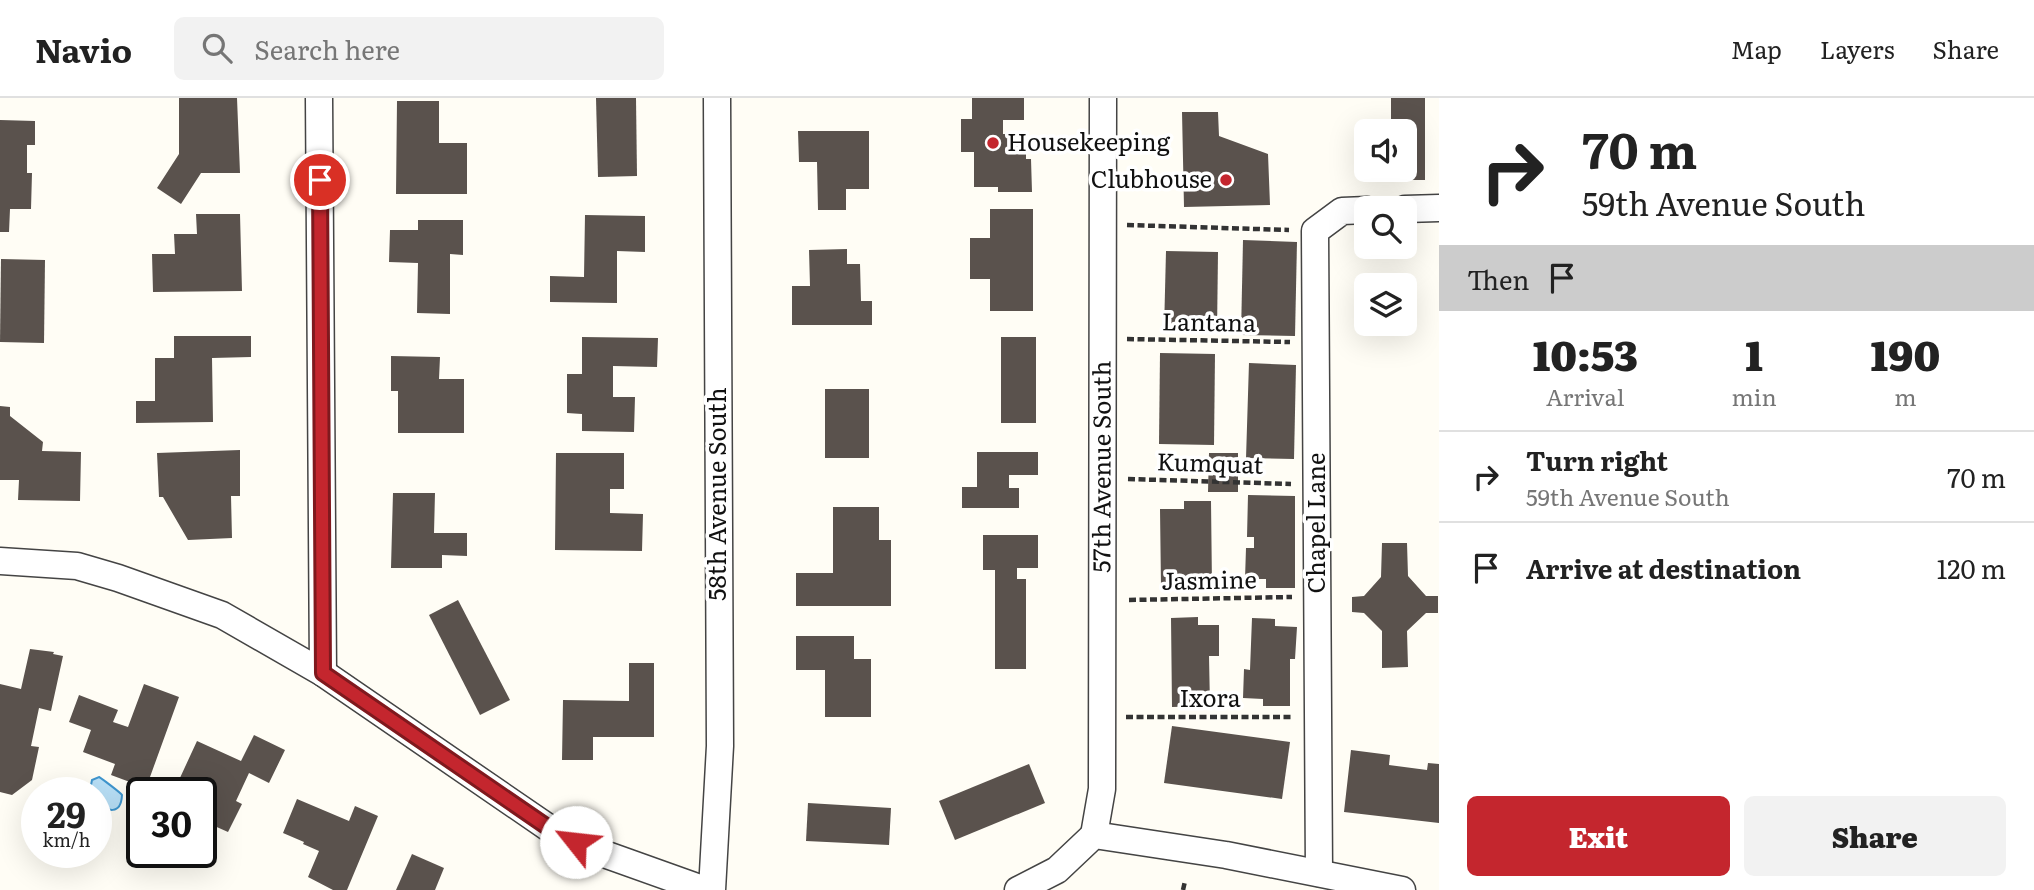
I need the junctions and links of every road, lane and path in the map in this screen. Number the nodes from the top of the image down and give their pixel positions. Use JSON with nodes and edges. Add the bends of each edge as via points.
{"nodes":[{"id":1,"x":319,"y":98,"type":"edge"},
{"id":2,"x":717,"y":98,"type":"edge"},
{"id":3,"x":1103,"y":98,"type":"edge"},
{"id":4,"x":1439,"y":208,"type":"edge"},
{"id":5,"x":1417,"y":209,"type":"edge"},
{"id":6,"x":1354,"y":211,"type":"edge"},
{"id":7,"x":1103,"y":224,"type":"junction"},
{"id":8,"x":1315,"y":231,"type":"junction"},
{"id":9,"x":1102,"y":338,"type":"junction"},
{"id":10,"x":1315,"y":342,"type":"junction"},
{"id":11,"x":1102,"y":478,"type":"junction"},
{"id":12,"x":1317,"y":485,"type":"junction"},
{"id":13,"x":0,"y":561,"type":"edge"},
{"id":14,"x":1317,"y":596,"type":"junction"},
{"id":15,"x":1102,"y":601,"type":"junction"},
{"id":16,"x":323,"y":673,"type":"junction"},
{"id":17,"x":1102,"y":717,"type":"junction"},
{"id":18,"x":1318,"y":717,"type":"junction"},
{"id":19,"x":1094,"y":835,"type":"junction"},
{"id":20,"x":1319,"y":873,"type":"junction"},
{"id":21,"x":1185,"y":881,"type":"dead end"},
{"id":22,"x":705,"y":890,"type":"edge"},
{"id":23,"x":712,"y":890,"type":"edge"},
{"id":24,"x":1018,"y":890,"type":"edge"},
{"id":25,"x":1184,"y":890,"type":"edge"},
{"id":26,"x":1402,"y":890,"type":"edge"}],
"edges":[{"from":1,"to":16,"type":"street"},
{"from":2,"to":23,"type":"street","name":"58th Avenue South","via":[[720,746]]},
{"from":3,"to":7,"type":"street","name":"57th Avenue South"},
{"from":4,"to":5,"type":"street"},
{"from":6,"to":8,"type":"street","via":[[1342,211]]},
{"from":7,"to":8,"type":"path"},
{"from":7,"to":9,"type":"street","name":"57th Avenue South"},
{"from":8,"to":10,"type":"street","name":"Chapel Lane"},
{"from":9,"to":10,"type":"path","name":"Lantana"},
{"from":9,"to":11,"type":"street","name":"57th Avenue South"},
{"from":10,"to":12,"type":"street","name":"Chapel Lane"},
{"from":11,"to":12,"type":"path","name":"Kumquat"},
{"from":11,"to":15,"type":"street","name":"57th Avenue South"},
{"from":12,"to":14,"type":"street","name":"Chapel Lane"},
{"from":13,"to":16,"type":"street","via":[[77,566],[118,578],[222,615]]},
{"from":14,"to":15,"type":"path","name":"Jasmine"},
{"from":14,"to":18,"type":"street","name":"Chapel Lane"},
{"from":15,"to":17,"type":"street","name":"57th Avenue South"},
{"from":16,"to":22,"type":"street","via":[[559,835]]},
{"from":17,"to":18,"type":"path","name":"Ixora"},
{"from":17,"to":19,"type":"street","name":"57th Avenue South","via":[[1102,789]]},
{"from":18,"to":20,"type":"street","name":"Chapel Lane"},
{"from":19,"to":20,"type":"street"},
{"from":19,"to":24,"type":"street","via":[[1057,870]]},
{"from":20,"to":26,"type":"street"},
{"from":21,"to":25,"type":"path"}]}
